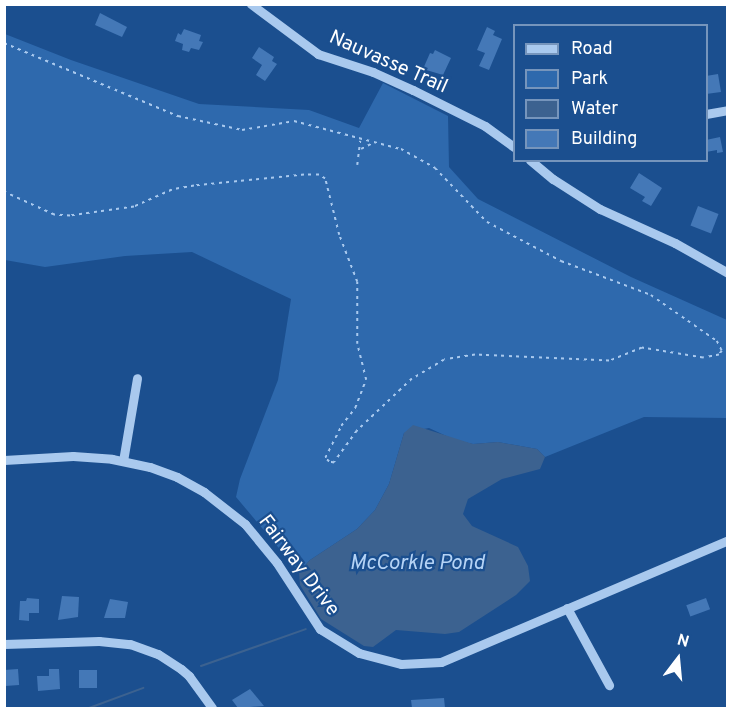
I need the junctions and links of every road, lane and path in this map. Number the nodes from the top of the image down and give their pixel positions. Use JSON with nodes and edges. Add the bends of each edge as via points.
{"nodes":[{"id":1,"x":251,"y":4,"type":"edge"},
{"id":2,"x":4,"y":43,"type":"edge"},
{"id":3,"x":728,"y":110,"type":"edge"},
{"id":4,"x":708,"y":114,"type":"edge"},
{"id":5,"x":360,"y":140,"type":"junction"},
{"id":6,"x":375,"y":143,"type":"junction"},
{"id":7,"x":513,"y":146,"type":"edge"},
{"id":8,"x":360,"y":150,"type":"junction"},
{"id":9,"x":532,"y":162,"type":"edge"},
{"id":10,"x":357,"y":165,"type":"dead end"},
{"id":11,"x":4,"y":192,"type":"edge"},
{"id":12,"x":728,"y":273,"type":"edge"},
{"id":13,"x":137,"y":378,"type":"dead end"},
{"id":14,"x":4,"y":460,"type":"edge"},
{"id":15,"x":123,"y":461,"type":"junction"},
{"id":16,"x":728,"y":540,"type":"edge"},
{"id":17,"x":567,"y":608,"type":"junction"},
{"id":18,"x":4,"y":644,"type":"edge"},
{"id":19,"x":609,"y":685,"type":"dead end"},
{"id":20,"x":212,"y":708,"type":"edge"}],
"edges":[{"from":1,"to":7,"type":"street","name":"Nauvasse Trail","via":[[318,54],[413,90],[485,126]]},
{"from":2,"to":5,"type":"path","via":[[178,116],[242,130],[294,121]]},
{"from":3,"to":4,"type":"street"},
{"from":5,"to":6,"type":"path"},
{"from":5,"to":8,"type":"path"},
{"from":6,"to":8,"type":"path"},
{"from":6,"to":11,"type":"path","via":[[401,149],[435,168],[487,222],[561,261],[651,295],[717,341],[722,351],[703,358],[642,348],[609,361],[474,355],[444,360],[412,379],[357,430],[334,463],[329,462],[325,458],[341,426],[356,408],[366,380],[357,344],[357,282],[339,235],[325,179],[304,175],[194,186],[172,190],[134,207],[70,216],[54,215]]},
{"from":8,"to":10,"type":"path"},
{"from":9,"to":12,"type":"street","via":[[600,208]]},
{"from":13,"to":15,"type":"street"},
{"from":14,"to":15,"type":"street","name":"Fairway Drive","via":[[73,456]]},
{"from":15,"to":17,"type":"street","name":"Fairway Drive","via":[[177,477],[226,507],[277,563],[320,629],[359,653],[401,664],[441,662]]},
{"from":16,"to":17,"type":"street","name":"Fairway Drive"},
{"from":17,"to":19,"type":"street"},
{"from":18,"to":20,"type":"street","via":[[130,644],[158,654],[181,669]]}]}
